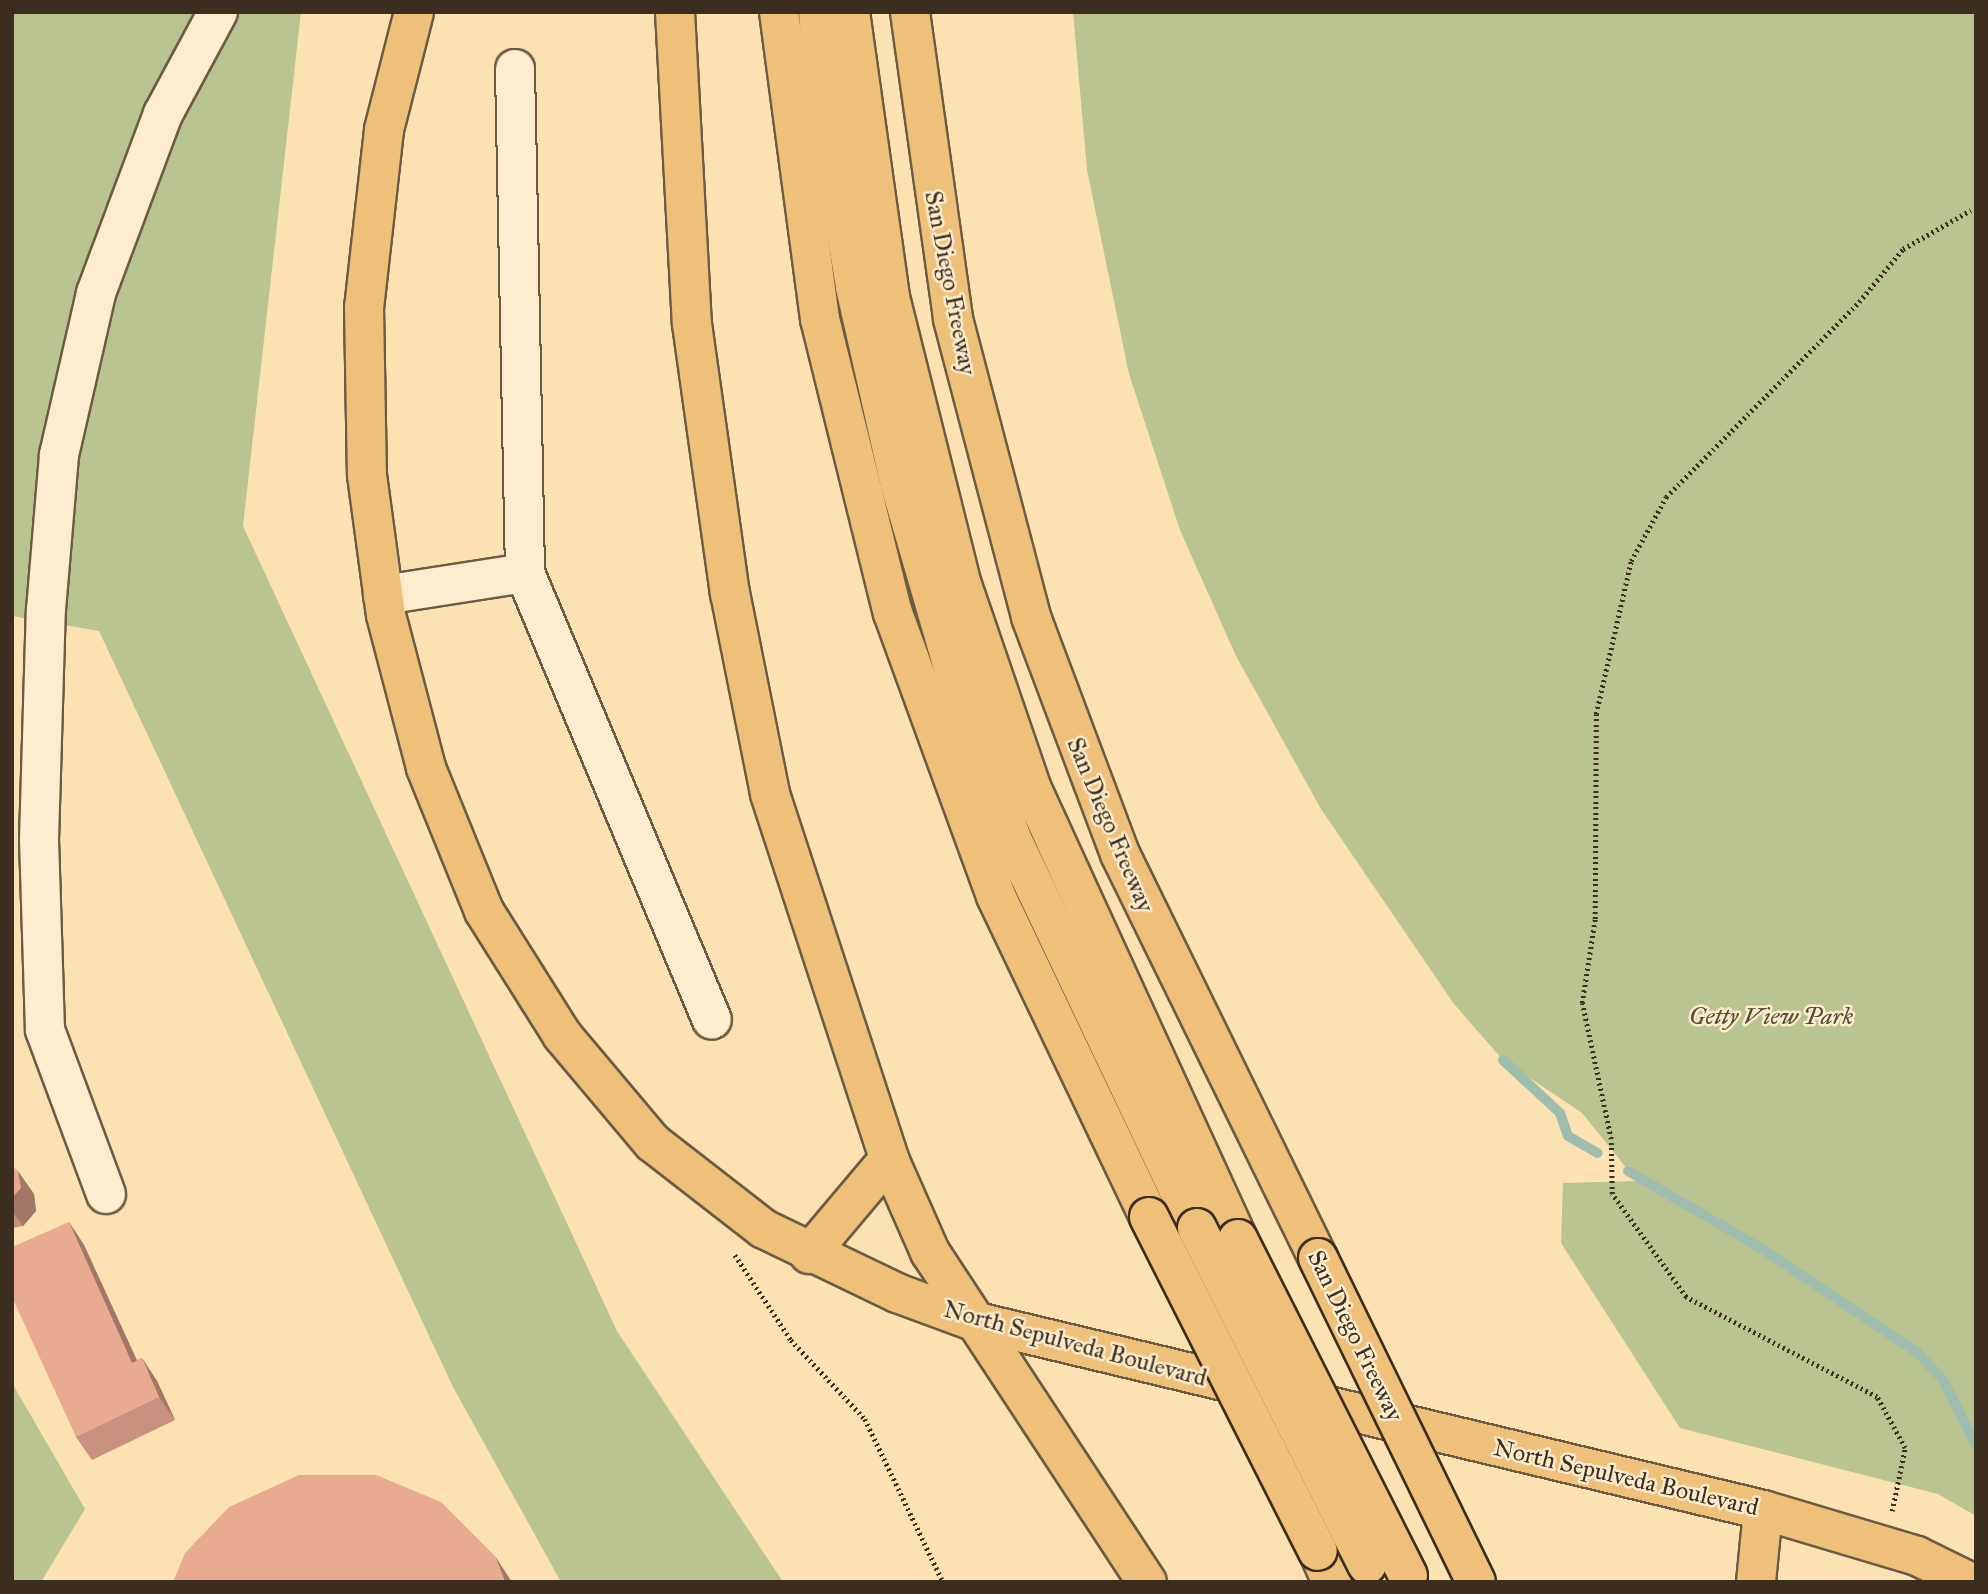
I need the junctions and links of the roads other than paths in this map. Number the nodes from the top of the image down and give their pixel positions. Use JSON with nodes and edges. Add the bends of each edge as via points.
{"nodes":[{"id":1,"x":218,"y":12,"type":"edge"},
{"id":2,"x":414,"y":12,"type":"edge"},
{"id":3,"x":675,"y":12,"type":"edge"},
{"id":4,"x":779,"y":12,"type":"edge"},
{"id":5,"x":818,"y":12,"type":"edge"},
{"id":6,"x":850,"y":12,"type":"edge"},
{"id":7,"x":910,"y":12,"type":"edge"},
{"id":8,"x":515,"y":69,"type":"dead end"},
{"id":9,"x":525,"y":573,"type":"junction"},
{"id":10,"x":383,"y":595,"type":"junction"},
{"id":11,"x":712,"y":1019,"type":"dead end"},
{"id":12,"x":889,"y":1159,"type":"junction"},
{"id":13,"x":106,"y":1194,"type":"dead end"},
{"id":14,"x":809,"y":1254,"type":"junction"},
{"id":15,"x":973,"y":1321,"type":"junction"},
{"id":16,"x":1763,"y":1510,"type":"junction"},
{"id":17,"x":1325,"y":1567,"type":"edge"},
{"id":18,"x":1390,"y":1576,"type":"edge"},
{"id":19,"x":1147,"y":1582,"type":"edge"},
{"id":20,"x":1476,"y":1582,"type":"edge"},
{"id":21,"x":1756,"y":1582,"type":"edge"},
{"id":22,"x":1970,"y":1582,"type":"edge"}],
"edges":[{"from":1,"to":13,"type":"lane","via":[[163,114],[96,293],[59,455],[46,610],[39,840],[44,1030]]},
{"from":2,"to":10,"type":"main road","name":"North Sepulveda Boulevard","via":[[384,130],[364,307],[366,475]]},
{"from":3,"to":12,"type":"main road","via":[[692,324],[748,693],[770,794]]},
{"from":4,"to":17,"type":"main road","bridge":true,"via":[[820,319],[893,613],[996,896],[1149,1217]]},
{"from":5,"to":18,"type":"main road","bridge":true,"via":[[824,95],[855,287],[900,485],[969,722],[1012,839],[1197,1228]]},
{"from":6,"to":18,"type":"main road","bridge":true,"via":[[890,297],[962,585],[1031,788]]},
{"from":7,"to":20,"type":"main road","name":"San Diego Freeway","bridge":true,"via":[[953,319],[1031,617],[1120,854]]},
{"from":8,"to":9,"type":"lane"},
{"from":9,"to":10,"type":"lane"},
{"from":9,"to":11,"type":"lane"},
{"from":10,"to":14,"type":"main road","name":"North Sepulveda Boulevard","via":[[426,768],[484,911],[522,977],[653,1143],[764,1229]]},
{"from":12,"to":14,"type":"main road"},
{"from":12,"to":15,"type":"main road","via":[[930,1252]]},
{"from":14,"to":15,"type":"main road","name":"North Sepulveda Boulevard"},
{"from":15,"to":16,"type":"main road","name":"North Sepulveda Boulevard"},
{"from":15,"to":19,"type":"main road"},
{"from":16,"to":21,"type":"main road"},
{"from":16,"to":22,"type":"main road","name":"North Sepulveda Boulevard","via":[[1885,1545]]}]}
